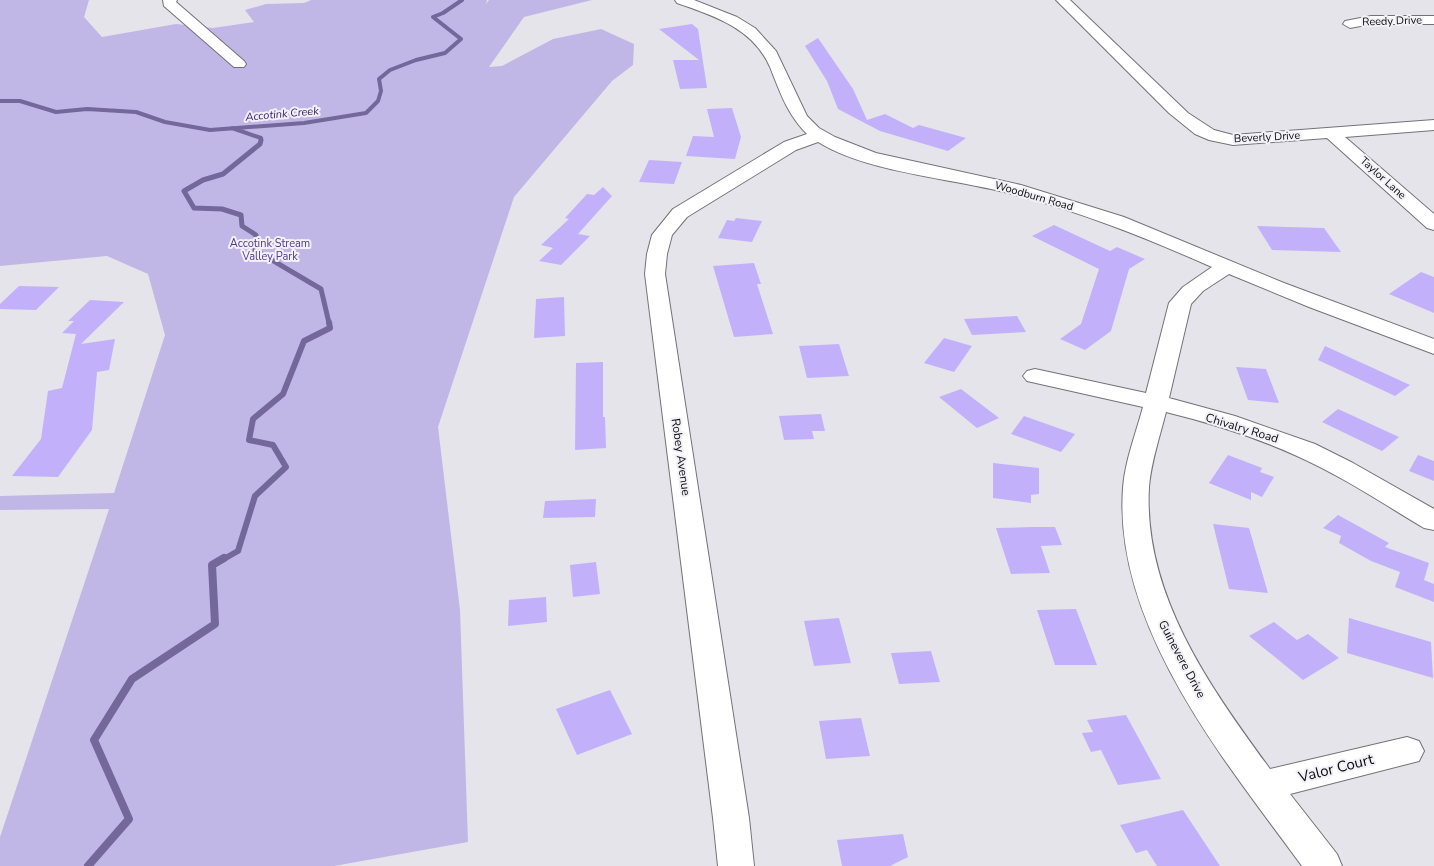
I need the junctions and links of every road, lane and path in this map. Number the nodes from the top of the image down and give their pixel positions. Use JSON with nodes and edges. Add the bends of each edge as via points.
{"nodes":[{"id":1,"x":170,"y":0,"type":"edge"},
{"id":2,"x":682,"y":0,"type":"edge"},
{"id":3,"x":1063,"y":0,"type":"edge"},
{"id":4,"x":1434,"y":20,"type":"edge"},
{"id":5,"x":1350,"y":24,"type":"dead end"},
{"id":6,"x":240,"y":64,"type":"dead end"},
{"id":7,"x":1434,"y":125,"type":"edge"},
{"id":8,"x":1331,"y":134,"type":"junction"},
{"id":9,"x":818,"y":136,"type":"junction"},
{"id":10,"x":1434,"y":224,"type":"edge"},
{"id":11,"x":1228,"y":266,"type":"junction"},
{"id":12,"x":1434,"y":347,"type":"edge"},
{"id":13,"x":1035,"y":376,"type":"dead end"},
{"id":14,"x":1155,"y":404,"type":"junction"},
{"id":15,"x":1434,"y":521,"type":"edge"},
{"id":16,"x":1407,"y":751,"type":"dead end"},
{"id":17,"x":1264,"y":785,"type":"junction"},
{"id":18,"x":736,"y":866,"type":"edge"},
{"id":19,"x":1324,"y":866,"type":"edge"}],
"edges":[{"from":1,"to":6,"type":"street","via":[[169,3]]},
{"from":2,"to":9,"type":"street","name":"Woodburn Road","via":[[732,20],[759,38],[775,63],[794,111],[802,123]]},
{"from":3,"to":8,"type":"street","name":"Beverly Drive","via":[[1208,139]]},
{"from":4,"to":5,"type":"street","name":"Reedy Drive","via":[[1379,20]]},
{"from":7,"to":8,"type":"street","name":"Beverly Drive"},
{"from":8,"to":10,"type":"street","name":"Taylor Lane"},
{"from":9,"to":11,"type":"street","name":"Woodburn Road","via":[[855,151],[1006,186],[1097,214]]},
{"from":9,"to":18,"type":"street","name":"Robey Avenue","via":[[790,146],[680,214],[662,235],[657,254],[658,293]]},
{"from":11,"to":12,"type":"street","name":"Woodburn Road"},
{"from":11,"to":14,"type":"street","name":"Guinevere Drive","via":[[1198,284],[1180,303]]},
{"from":13,"to":14,"type":"street","name":"Chivalry Road"},
{"from":14,"to":15,"type":"street","name":"Chivalry Road","via":[[1289,442]]},
{"from":14,"to":17,"type":"street","name":"Guinevere Drive","via":[[1136,485],[1135,519],[1150,593],[1169,639],[1200,694]]},
{"from":16,"to":17,"type":"street","name":"Valor Court"},
{"from":17,"to":19,"type":"street","name":"Guinevere Drive"}]}
